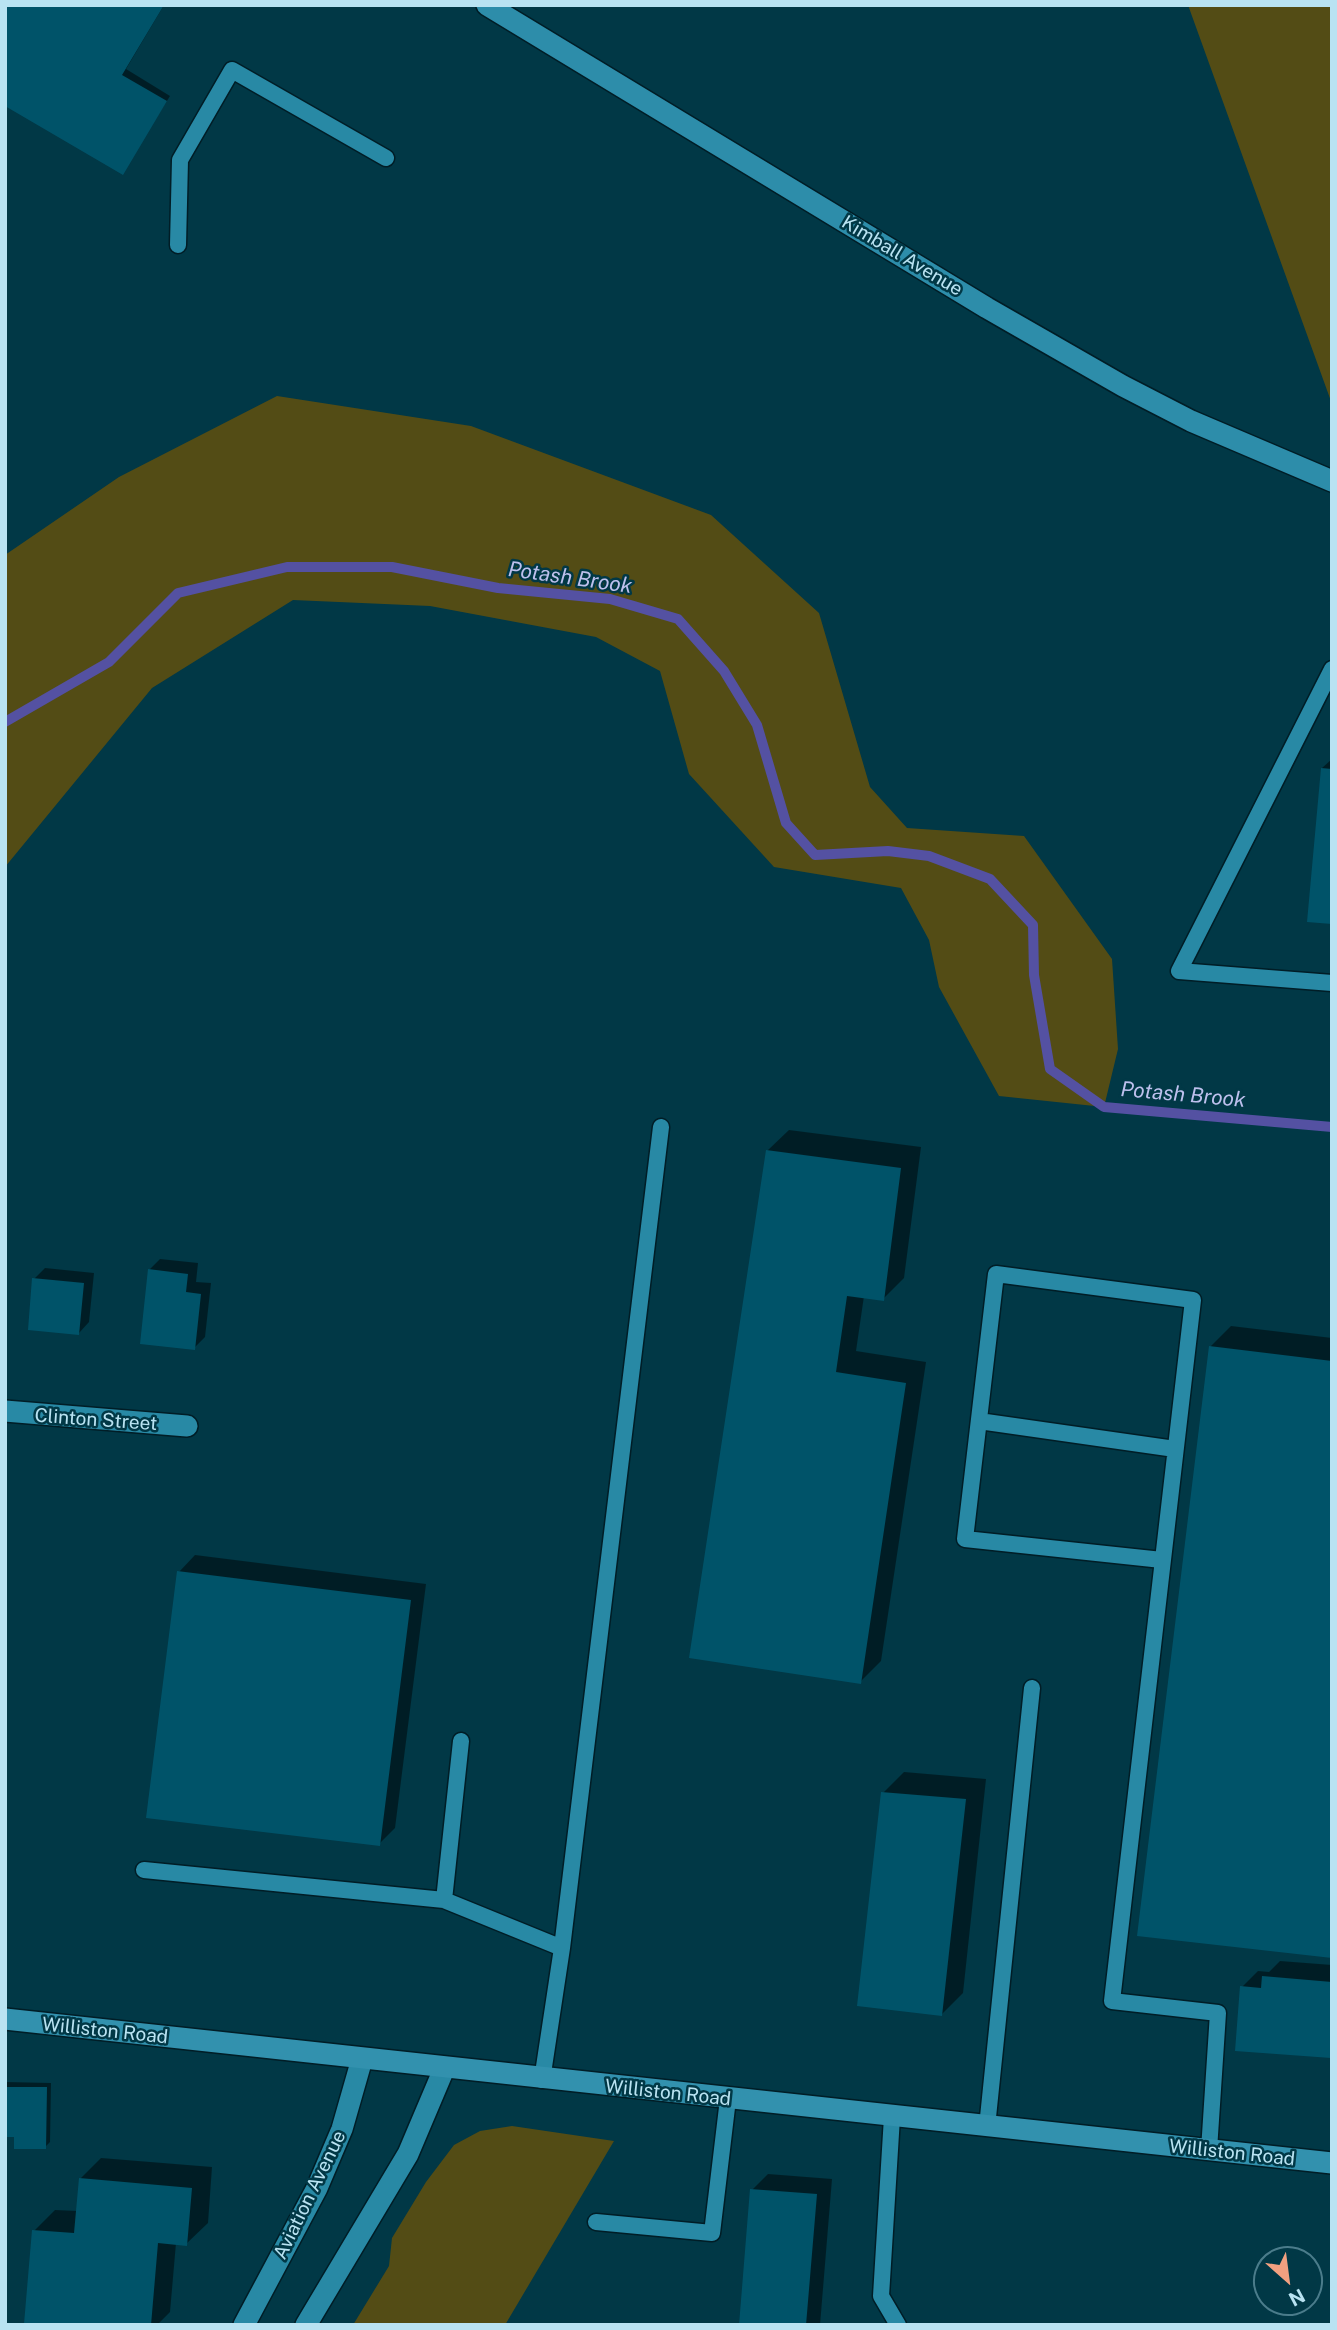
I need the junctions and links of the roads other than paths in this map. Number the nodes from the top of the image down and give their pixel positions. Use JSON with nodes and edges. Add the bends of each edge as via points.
{"nodes":[{"id":1,"x":487,"y":5,"type":"edge"},
{"id":2,"x":386,"y":158,"type":"dead end"},
{"id":3,"x":178,"y":245,"type":"dead end"},
{"id":4,"x":1332,"y":481,"type":"edge"},
{"id":5,"x":1332,"y":669,"type":"edge"},
{"id":6,"x":1332,"y":983,"type":"edge"},
{"id":7,"x":661,"y":1126,"type":"dead end"},
{"id":8,"x":5,"y":1411,"type":"edge"},
{"id":9,"x":979,"y":1421,"type":"junction"},
{"id":10,"x":187,"y":1426,"type":"dead end"},
{"id":11,"x":1175,"y":1449,"type":"junction"},
{"id":12,"x":1162,"y":1560,"type":"junction"},
{"id":13,"x":1032,"y":1688,"type":"dead end"},
{"id":14,"x":461,"y":1741,"type":"dead end"},
{"id":15,"x":144,"y":1870,"type":"dead end"},
{"id":16,"x":444,"y":1900,"type":"junction"},
{"id":17,"x":562,"y":1948,"type":"junction"},
{"id":18,"x":5,"y":2019,"type":"edge"},
{"id":19,"x":362,"y":2060,"type":"junction"},
{"id":20,"x":444,"y":2069,"type":"junction"},
{"id":21,"x":542,"y":2080,"type":"junction"},
{"id":22,"x":728,"y":2099,"type":"junction"},
{"id":23,"x":892,"y":2117,"type":"junction"},
{"id":24,"x":987,"y":2127,"type":"junction"},
{"id":25,"x":1209,"y":2150,"type":"junction"},
{"id":26,"x":1332,"y":2163,"type":"edge"},
{"id":27,"x":596,"y":2222,"type":"dead end"},
{"id":28,"x":244,"y":2325,"type":"edge"},
{"id":29,"x":306,"y":2325,"type":"edge"},
{"id":30,"x":898,"y":2325,"type":"edge"}],
"edges":[{"from":1,"to":4,"type":"main road","name":"Kimball Avenue","via":[[1123,386],[1262,454]]},
{"from":2,"to":3,"type":"lane","via":[[232,70],[180,160]]},
{"from":5,"to":6,"type":"lane","via":[[1180,971]]},
{"from":7,"to":17,"type":"lane"},
{"from":8,"to":10,"type":"street","name":"Clinton Street"},
{"from":9,"to":11,"type":"lane"},
{"from":9,"to":11,"type":"lane","via":[[996,1274],[1193,1300]]},
{"from":9,"to":12,"type":"lane","via":[[965,1539]]},
{"from":11,"to":12,"type":"lane"},
{"from":12,"to":25,"type":"lane","via":[[1112,2001],[1218,2013]]},
{"from":13,"to":24,"type":"lane"},
{"from":14,"to":16,"type":"lane"},
{"from":15,"to":16,"type":"lane"},
{"from":16,"to":17,"type":"lane"},
{"from":17,"to":21,"type":"lane"},
{"from":18,"to":19,"type":"main road","name":"Williston Road"},
{"from":19,"to":20,"type":"main road","name":"Williston Road"},
{"from":19,"to":28,"type":"street","name":"Aviation Avenue","via":[[342,2129],[317,2188]]},
{"from":20,"to":21,"type":"main road","name":"Williston Road"},
{"from":20,"to":29,"type":"street","via":[[408,2154]]},
{"from":21,"to":22,"type":"main road","name":"Williston Road"},
{"from":22,"to":23,"type":"main road","name":"Williston Road"},
{"from":22,"to":27,"type":"lane","via":[[712,2233]]},
{"from":23,"to":24,"type":"main road","name":"Williston Road"},
{"from":23,"to":30,"type":"lane","via":[[880,2296]]},
{"from":24,"to":25,"type":"main road","name":"Williston Road"},
{"from":25,"to":26,"type":"main road","name":"Williston Road"}]}
